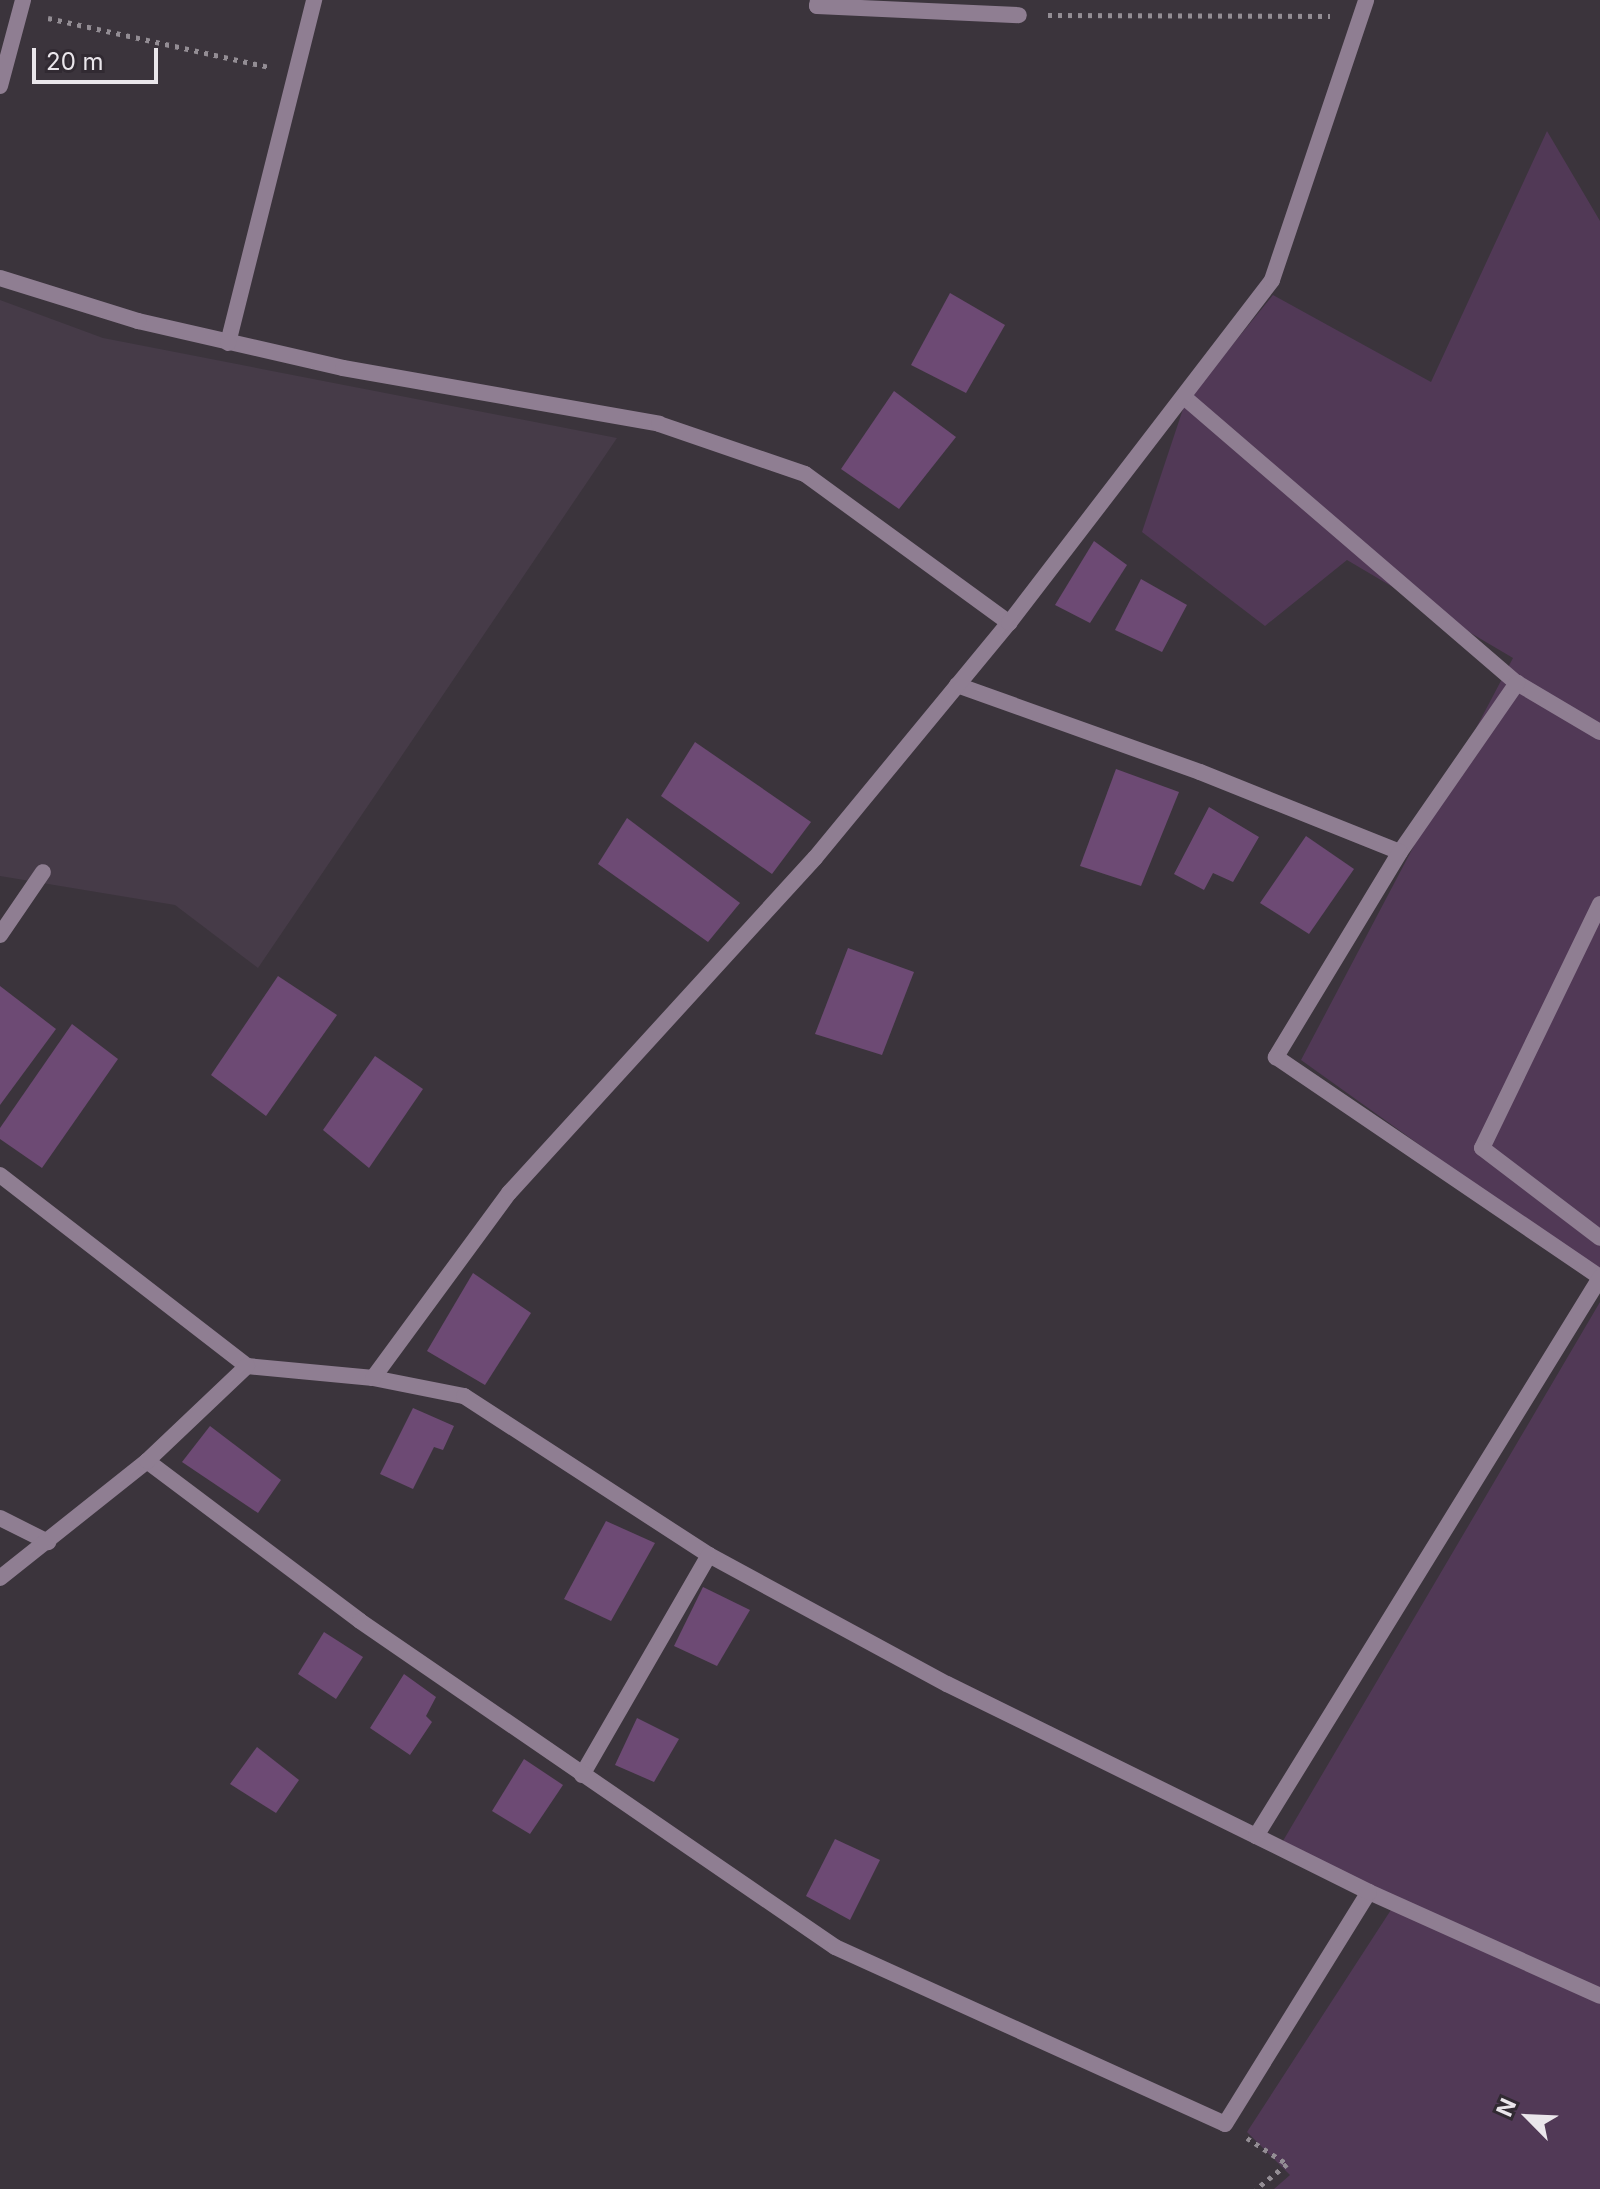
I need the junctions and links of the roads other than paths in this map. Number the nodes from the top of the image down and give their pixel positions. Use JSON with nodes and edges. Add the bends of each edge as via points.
{"nodes":[{"id":1,"x":314,"y":0,"type":"edge"},
{"id":2,"x":818,"y":0,"type":"edge"},
{"id":3,"x":1366,"y":0,"type":"edge"},
{"id":4,"x":22,"y":6,"type":"edge"},
{"id":5,"x":1019,"y":15,"type":"road end"},
{"id":6,"x":0,"y":86,"type":"edge"},
{"id":7,"x":0,"y":278,"type":"edge"},
{"id":8,"x":228,"y":343,"type":"junction"},
{"id":9,"x":1184,"y":397,"type":"junction"},
{"id":10,"x":1009,"y":623,"type":"junction"},
{"id":11,"x":1517,"y":683,"type":"junction"},
{"id":12,"x":957,"y":685,"type":"junction"},
{"id":13,"x":1600,"y":732,"type":"edge"},
{"id":14,"x":1400,"y":852,"type":"junction"},
{"id":15,"x":43,"y":872,"type":"dead end"},
{"id":16,"x":1600,"y":904,"type":"edge"},
{"id":17,"x":0,"y":935,"type":"edge"},
{"id":18,"x":0,"y":1175,"type":"edge"},
{"id":19,"x":1600,"y":1238,"type":"edge"},
{"id":20,"x":1600,"y":1278,"type":"edge"},
{"id":21,"x":247,"y":1366,"type":"junction"},
{"id":22,"x":373,"y":1378,"type":"junction"},
{"id":23,"x":147,"y":1461,"type":"junction"},
{"id":24,"x":0,"y":1518,"type":"edge"},
{"id":25,"x":48,"y":1542,"type":"junction"},
{"id":26,"x":709,"y":1555,"type":"junction"},
{"id":27,"x":0,"y":1578,"type":"edge"},
{"id":28,"x":582,"y":1775,"type":"junction"},
{"id":29,"x":1256,"y":1836,"type":"junction"},
{"id":30,"x":1369,"y":1892,"type":"junction"},
{"id":31,"x":1600,"y":1996,"type":"edge"}],
"edges":[{"from":1,"to":8,"type":"street"},
{"from":2,"to":5,"type":"street","via":[[817,6]]},
{"from":3,"to":9,"type":"street","via":[[1272,280]]},
{"from":4,"to":6,"type":"street"},
{"from":7,"to":8,"type":"street"},
{"from":8,"to":10,"type":"street","via":[[659,424],[805,474]]},
{"from":9,"to":10,"type":"street"},
{"from":9,"to":11,"type":"street"},
{"from":10,"to":12,"type":"street"},
{"from":11,"to":13,"type":"street"},
{"from":11,"to":14,"type":"street"},
{"from":12,"to":14,"type":"street","via":[[1200,772]]},
{"from":12,"to":22,"type":"street","via":[[815,858],[509,1193]]},
{"from":14,"to":20,"type":"street","via":[[1276,1057]]},
{"from":15,"to":17,"type":"street"},
{"from":16,"to":19,"type":"street","via":[[1482,1148]]},
{"from":18,"to":21,"type":"street"},
{"from":20,"to":29,"type":"street"},
{"from":21,"to":22,"type":"street"},
{"from":21,"to":23,"type":"street"},
{"from":22,"to":26,"type":"street","via":[[464,1396]]},
{"from":23,"to":25,"type":"street"},
{"from":23,"to":28,"type":"street","via":[[360,1621]]},
{"from":24,"to":25,"type":"street"},
{"from":25,"to":27,"type":"street"},
{"from":26,"to":28,"type":"street"},
{"from":26,"to":29,"type":"street","via":[[947,1684]]},
{"from":28,"to":30,"type":"street","via":[[835,1947],[1225,2124]]},
{"from":29,"to":30,"type":"street"},
{"from":30,"to":31,"type":"street"}]}
